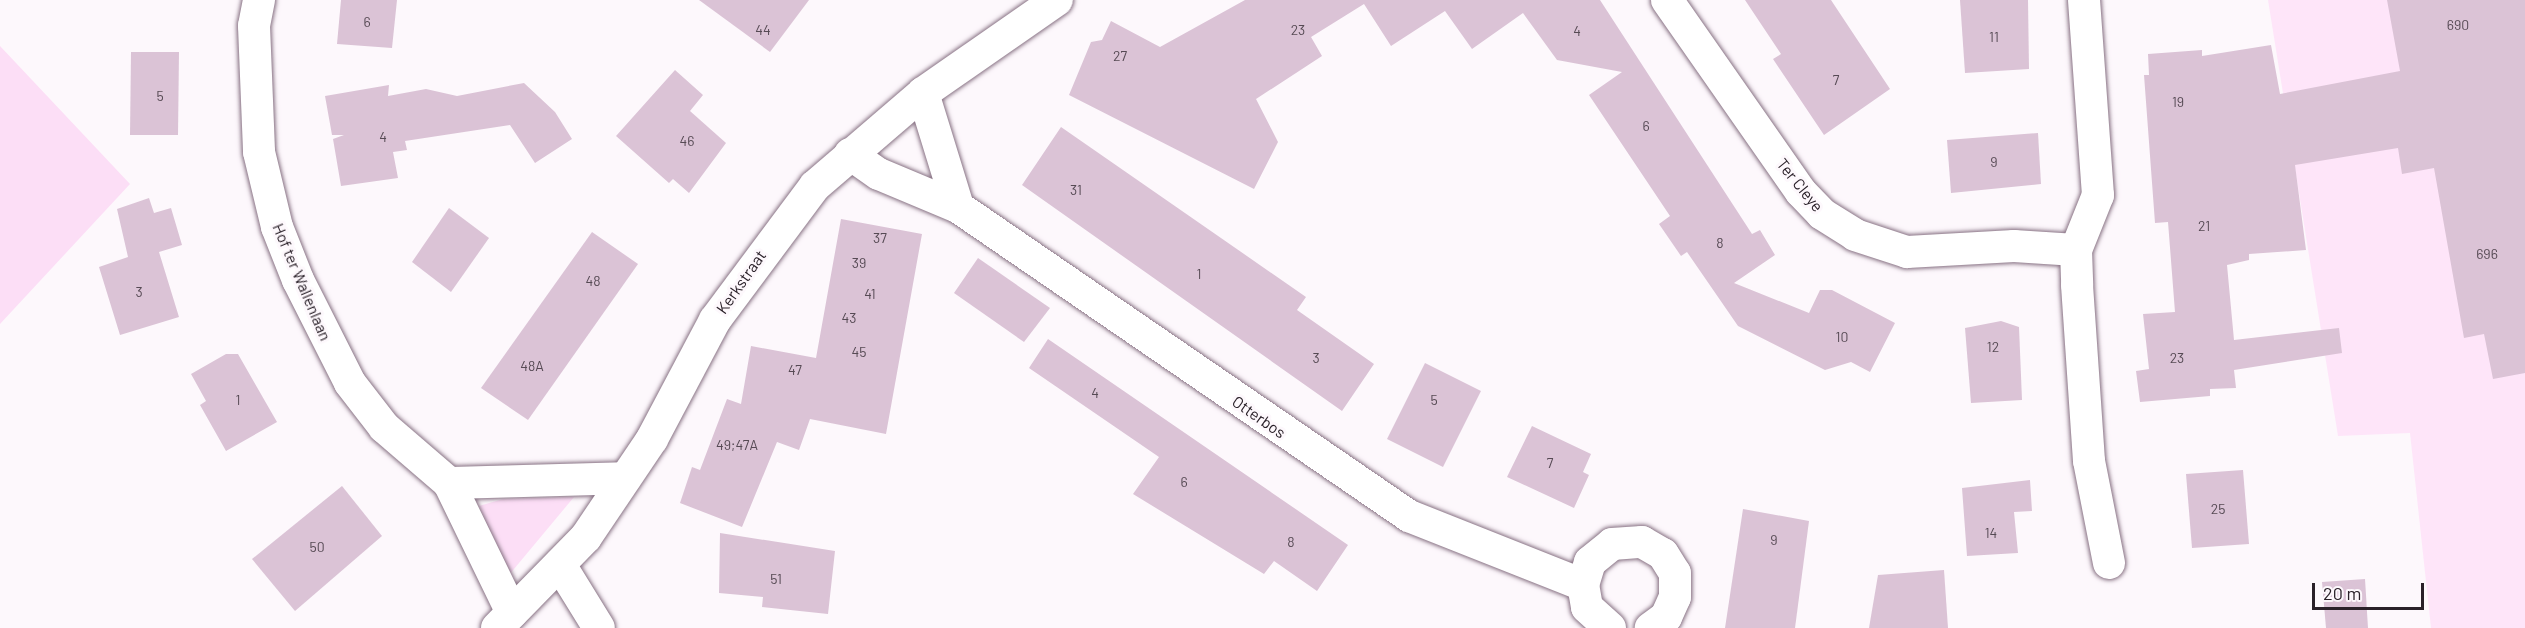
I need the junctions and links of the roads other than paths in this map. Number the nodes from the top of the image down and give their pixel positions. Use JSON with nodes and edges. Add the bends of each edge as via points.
{"nodes":[{"id":1,"x":259,"y":0,"type":"edge"},
{"id":2,"x":1057,"y":0,"type":"edge"},
{"id":3,"x":1668,"y":0,"type":"edge"},
{"id":4,"x":2084,"y":0,"type":"edge"},
{"id":5,"x":923,"y":93,"type":"junction"},
{"id":6,"x":850,"y":154,"type":"junction"},
{"id":7,"x":958,"y":207,"type":"junction"},
{"id":8,"x":2076,"y":250,"type":"junction"},
{"id":9,"x":625,"y":478,"type":"junction"},
{"id":10,"x":449,"y":483,"type":"junction"},
{"id":11,"x":2109,"y":563,"type":"dead end"},
{"id":12,"x":562,"y":568,"type":"junction"},
{"id":13,"x":1583,"y":585,"type":"junction"},
{"id":14,"x":505,"y":621,"type":"edge"},
{"id":15,"x":599,"y":628,"type":"edge"},
{"id":16,"x":1610,"y":628,"type":"edge"},
{"id":17,"x":1651,"y":628,"type":"edge"}],
"edges":[{"from":1,"to":10,"type":"street","name":"Hof ter Wallenlaan","via":[[254,26],[259,152],[277,227],[324,339],[350,383],[384,427]]},
{"from":2,"to":5,"type":"street","name":"Kerkstraat"},
{"from":3,"to":8,"type":"street","name":"Ter Cleye","via":[[1802,192],[1822,214],[1855,235],[1907,252],[2014,246]]},
{"from":4,"to":8,"type":"street","via":[[2098,195]]},
{"from":5,"to":6,"type":"street","name":"Kerkstraat"},
{"from":5,"to":7,"type":"street"},
{"from":6,"to":7,"type":"street","name":"Otterbos","via":[[879,174]]},
{"from":6,"to":9,"type":"street","name":"Kerkstraat","via":[[771,239],[715,320],[652,439]]},
{"from":7,"to":13,"type":"street","name":"Otterbos","via":[[1410,516]]},
{"from":8,"to":11,"type":"street","via":[[2089,461]]},
{"from":9,"to":10,"type":"street"},
{"from":9,"to":12,"type":"street","name":"Kerkstraat"},
{"from":10,"to":14,"type":"street","name":"Hof ter Wallenlaan"},
{"from":12,"to":14,"type":"street","name":"Kerkstraat"},
{"from":12,"to":15,"type":"street"},
{"from":13,"to":16,"type":"street","via":[[1587,607]]},
{"from":13,"to":17,"type":"street","via":[[1590,562],[1612,543],[1642,542],[1663,554],[1675,573],[1676,597],[1666,617]]}]}
